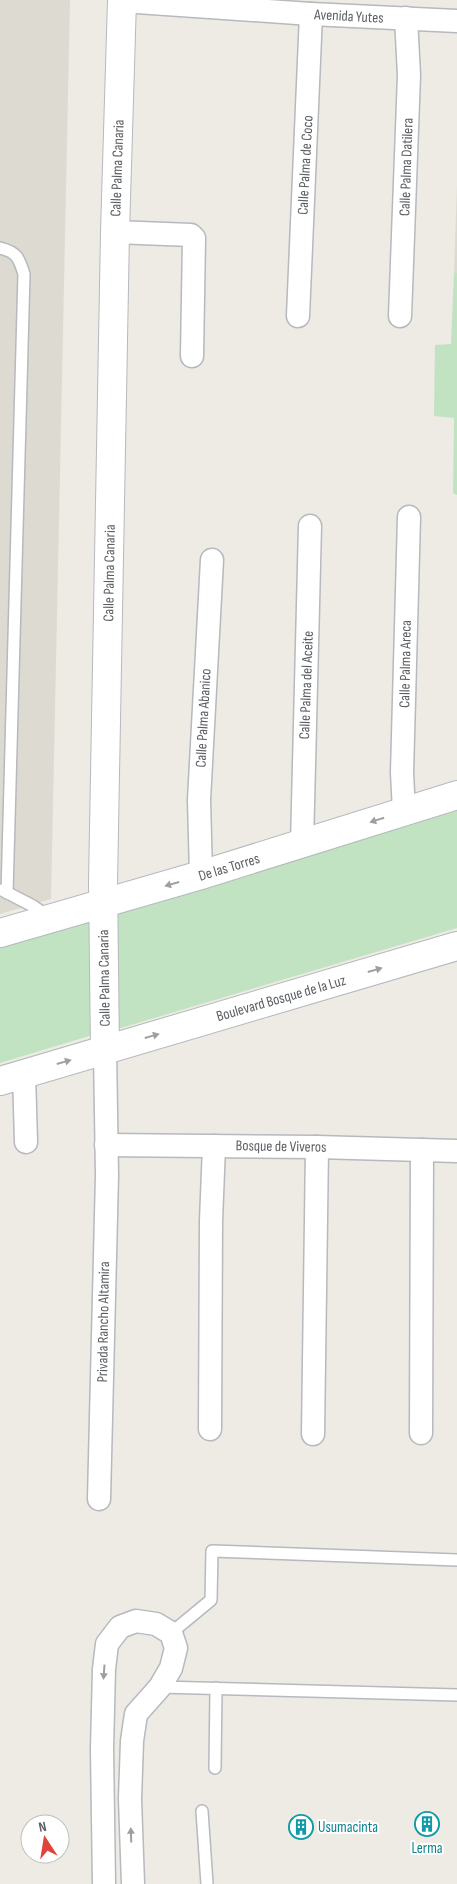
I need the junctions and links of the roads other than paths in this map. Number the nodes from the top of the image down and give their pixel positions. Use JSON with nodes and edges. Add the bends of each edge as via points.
{"nodes":[{"id":1,"x":122,"y":1,"type":"edge"},
{"id":2,"x":311,"y":14,"type":"junction"},
{"id":3,"x":406,"y":18,"type":"junction"},
{"id":4,"x":457,"y":21,"type":"edge"},
{"id":5,"x":115,"y":232,"type":"junction"},
{"id":6,"x":0,"y":248,"type":"edge"},
{"id":7,"x":298,"y":316,"type":"dead end"},
{"id":8,"x":400,"y":316,"type":"dead end"},
{"id":9,"x":192,"y":356,"type":"dead end"},
{"id":10,"x":409,"y":517,"type":"dead end"},
{"id":11,"x":310,"y":526,"type":"dead end"},
{"id":12,"x":212,"y":560,"type":"dead end"},
{"id":13,"x":457,"y":795,"type":"edge"},
{"id":14,"x":404,"y":811,"type":"junction"},
{"id":15,"x":302,"y":844,"type":"junction"},
{"id":16,"x":201,"y":876,"type":"junction"},
{"id":17,"x":2,"y":892,"type":"edge"},
{"id":18,"x":103,"y":904,"type":"junction"},
{"id":19,"x":50,"y":918,"type":"junction"},
{"id":20,"x":0,"y":932,"type":"edge"},
{"id":21,"x":457,"y":946,"type":"edge"},
{"id":22,"x":105,"y":1050,"type":"junction"},
{"id":23,"x":12,"y":1077,"type":"edge"},
{"id":24,"x":26,"y":1142,"type":"dead end"},
{"id":25,"x":106,"y":1145,"type":"junction"},
{"id":26,"x":214,"y":1146,"type":"junction"},
{"id":27,"x":318,"y":1146,"type":"junction"},
{"id":28,"x":422,"y":1150,"type":"junction"},
{"id":29,"x":457,"y":1151,"type":"edge"},
{"id":30,"x":210,"y":1428,"type":"dead end"},
{"id":31,"x":421,"y":1433,"type":"dead end"},
{"id":32,"x":313,"y":1434,"type":"dead end"},
{"id":33,"x":100,"y":1499,"type":"dead end"},
{"id":34,"x":457,"y":1560,"type":"edge"},
{"id":35,"x":171,"y":1633,"type":"junction"},
{"id":36,"x":160,"y":1687,"type":"junction"},
{"id":37,"x":216,"y":1688,"type":"junction"},
{"id":38,"x":457,"y":1696,"type":"edge"},
{"id":39,"x":215,"y":1768,"type":"dead end"},
{"id":40,"x":202,"y":1811,"type":"dead end"},
{"id":41,"x":104,"y":1884,"type":"edge"},
{"id":42,"x":133,"y":1884,"type":"edge"},
{"id":43,"x":207,"y":1884,"type":"edge"}],
"edges":[{"from":1,"to":2,"type":"street","name":"Avenida Yutes"},
{"from":1,"to":5,"type":"street","name":"Calle Palma Canaria"},
{"from":2,"to":3,"type":"street","name":"Avenida Yutes"},
{"from":2,"to":7,"type":"street","name":"Calle Palma de Coco"},
{"from":3,"to":4,"type":"street","name":"Avenida Yutes"},
{"from":3,"to":8,"type":"street","name":"Calle Palma Datilera","via":[[409,75]]},
{"from":5,"to":9,"type":"street","via":[[191,235],[194,238]]},
{"from":5,"to":18,"type":"street","name":"Calle Palma Canaria"},
{"from":6,"to":17,"type":"lane","via":[[19,257],[24,274]]},
{"from":10,"to":14,"type":"street","name":"Calle Palma Areca","via":[[402,772]]},
{"from":11,"to":15,"type":"street","name":"Calle Palma del Aceite"},
{"from":12,"to":16,"type":"street","name":"Calle Palma Abanico","via":[[198,800]]},
{"from":13,"to":14,"type":"street","name":"De las Torres"},
{"from":14,"to":15,"type":"street","name":"De las Torres","one_way":true},
{"from":15,"to":16,"type":"street","name":"De las Torres"},
{"from":16,"to":18,"type":"street","name":"De las Torres","one_way":true},
{"from":17,"to":19,"type":"lane"},
{"from":18,"to":19,"type":"street","name":"De las Torres"},
{"from":18,"to":22,"type":"street","name":"Calle Palma Canaria"},
{"from":19,"to":20,"type":"street","name":"De las Torres"},
{"from":22,"to":21,"type":"street","name":"Boulevard Bosque de la Luz","one_way":true},
{"from":23,"to":22,"type":"street","name":"Boulevard Bosque de la Luz","one_way":true},
{"from":22,"to":25,"type":"street","name":"Calle Palma Canaria"},
{"from":23,"to":24,"type":"street"},
{"from":25,"to":26,"type":"street","name":"Bosque de Viveros"},
{"from":25,"to":33,"type":"street","name":"Privada Rancho Altamira"},
{"from":26,"to":27,"type":"street","name":"Bosque de Viveros"},
{"from":26,"to":30,"type":"street"},
{"from":27,"to":28,"type":"street","name":"Bosque de Viveros"},
{"from":27,"to":32,"type":"street"},
{"from":28,"to":29,"type":"street","name":"Bosque de Viveros"},
{"from":28,"to":31,"type":"street"},
{"from":34,"to":35,"type":"lane","via":[[212,1551],[211,1600]]},
{"from":35,"to":36,"type":"street","via":[[176,1648],[171,1668]]},
{"from":35,"to":41,"type":"street","one_way":true,"via":[[156,1624],[136,1621],[120,1627],[107,1644],[102,1749]]},
{"from":36,"to":37,"type":"lane"},
{"from":42,"to":36,"type":"street","one_way":true,"via":[[132,1741],[136,1714]]},
{"from":37,"to":38,"type":"lane"},
{"from":37,"to":39,"type":"lane"},
{"from":40,"to":43,"type":"lane"}]}
